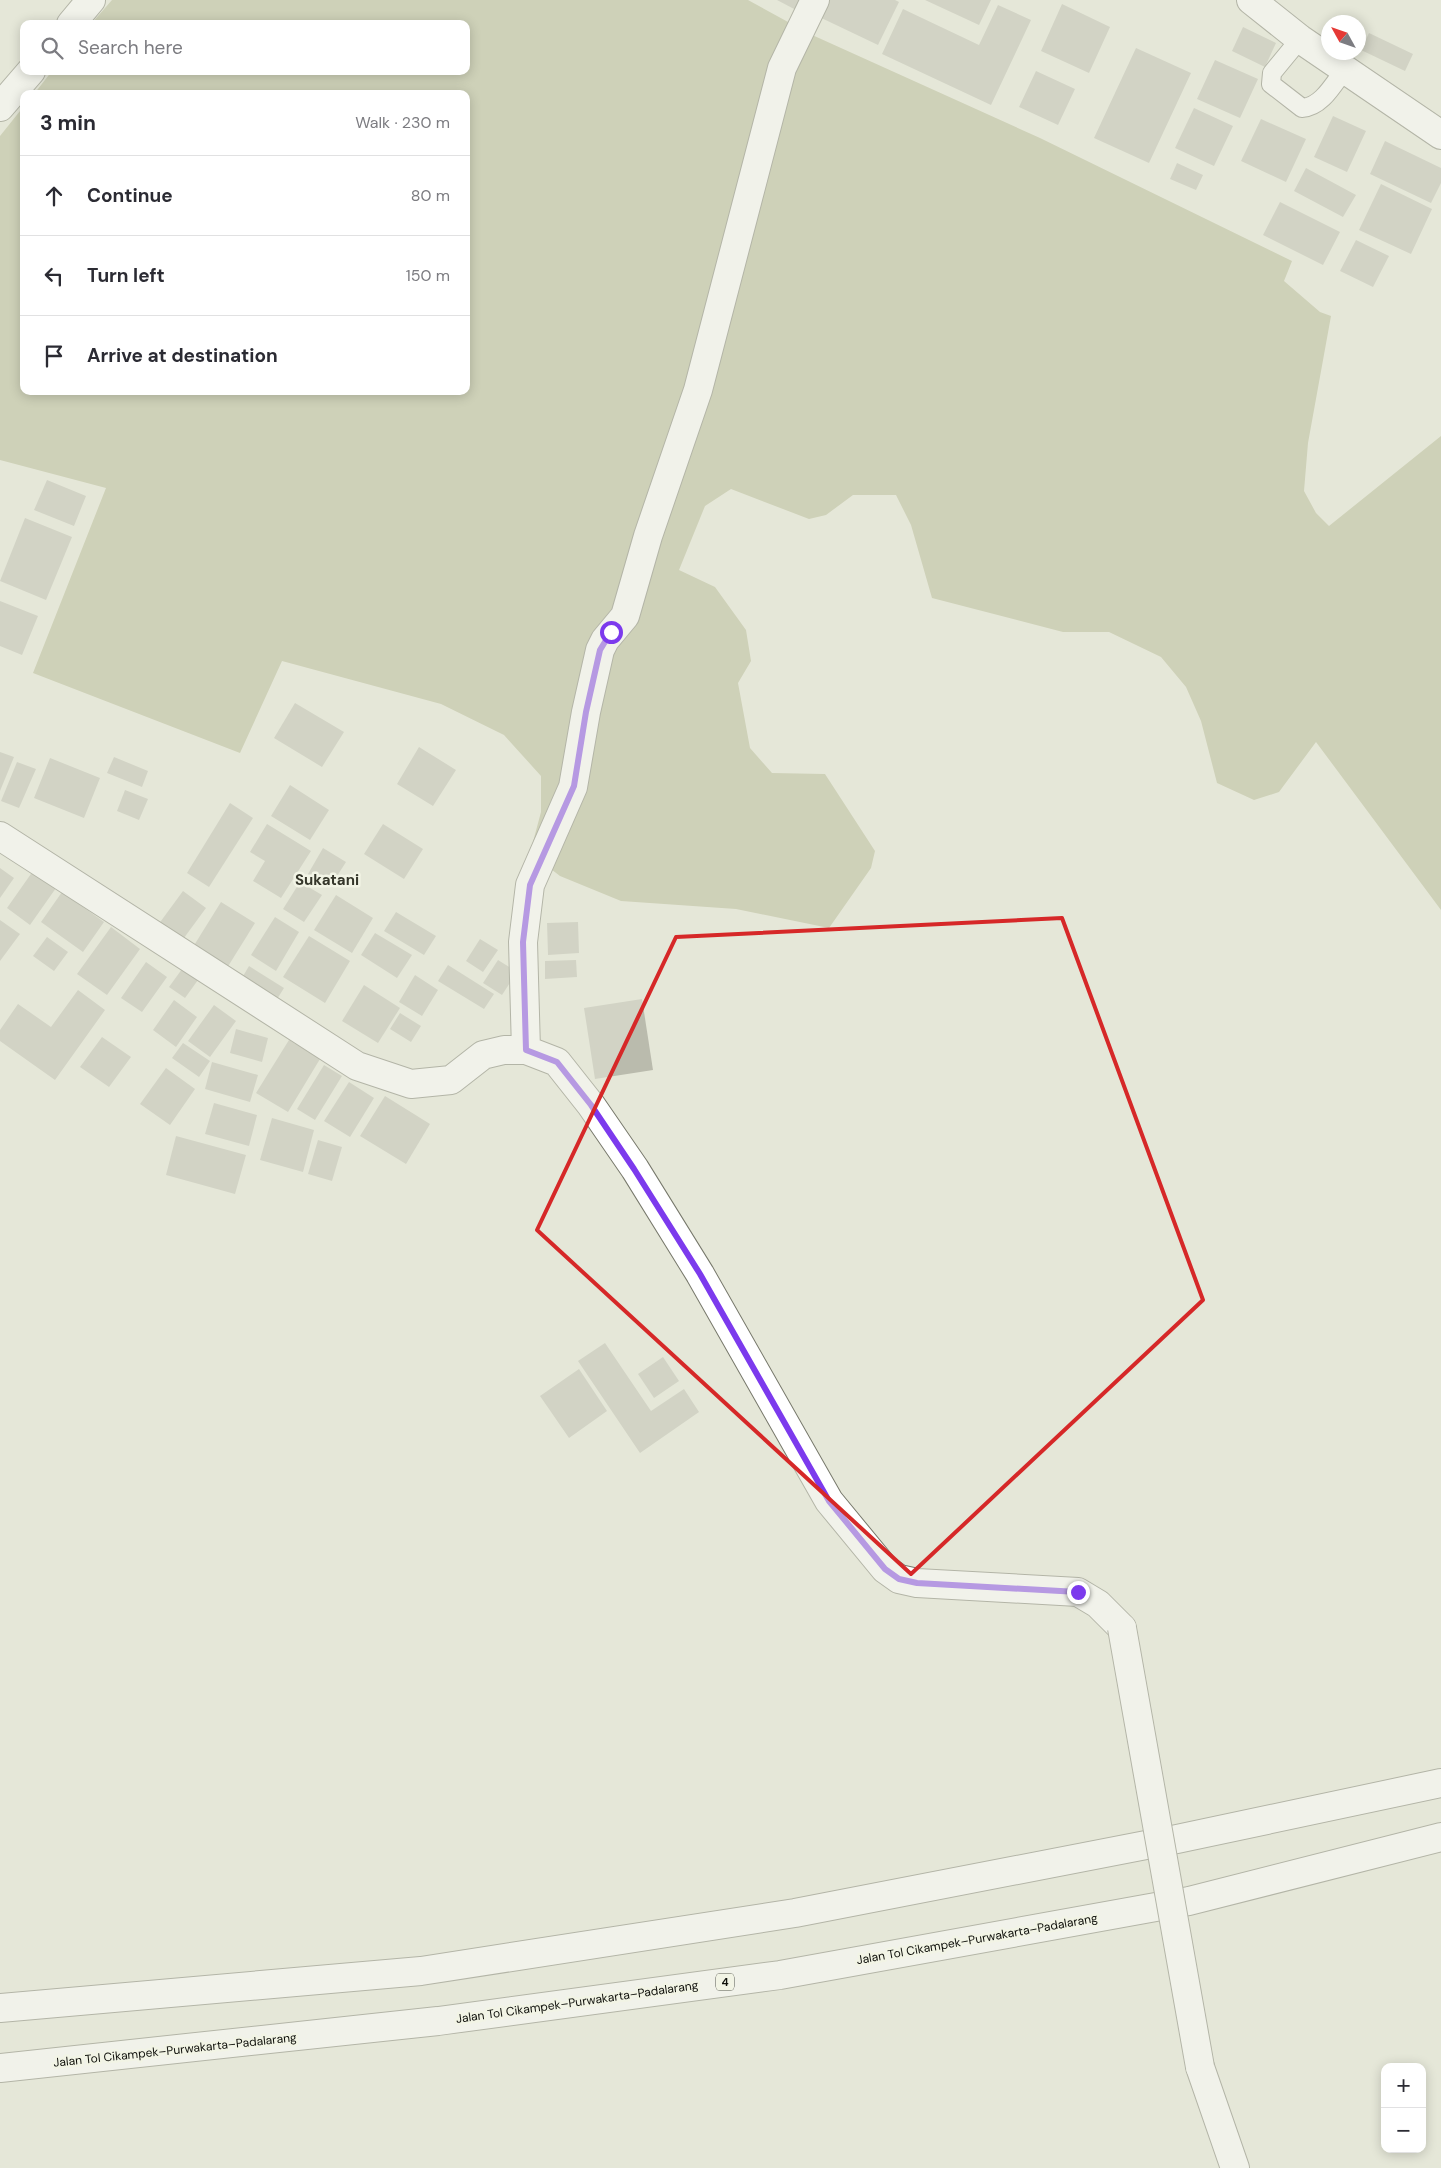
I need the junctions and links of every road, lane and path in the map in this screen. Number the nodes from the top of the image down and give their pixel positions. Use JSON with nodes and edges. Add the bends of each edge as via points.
{"nodes":[{"id":1,"x":91,"y":0,"type":"edge"},
{"id":2,"x":815,"y":0,"type":"edge"},
{"id":3,"x":1251,"y":0,"type":"edge"},
{"id":4,"x":74,"y":20,"type":"edge"},
{"id":5,"x":1300,"y":39,"type":"junction"},
{"id":6,"x":1345,"y":69,"type":"junction"},
{"id":7,"x":28,"y":75,"type":"edge"},
{"id":8,"x":0,"y":107,"type":"edge"},
{"id":9,"x":1441,"y":135,"type":"edge"},
{"id":10,"x":0,"y":836,"type":"edge"},
{"id":11,"x":526,"y":1050,"type":"junction"},
{"id":12,"x":1441,"y":1783,"type":"edge"},
{"id":13,"x":1441,"y":1837,"type":"edge"},
{"id":14,"x":0,"y":2008,"type":"edge"},
{"id":15,"x":0,"y":2068,"type":"edge"},
{"id":16,"x":1235,"y":2168,"type":"edge"}],
"edges":[{"from":1,"to":4,"type":"main road"},
{"from":2,"to":11,"type":"main road","via":[[782,68],[698,390],[648,536],[625,616],[600,650],[574,786],[530,885],[523,942]]},
{"from":3,"to":5,"type":"main road"},
{"from":5,"to":6,"type":"main road"},
{"from":5,"to":6,"type":"lane","via":[[1270,78],[1271,84],[1302,108],[1310,108],[1320,101]]},
{"from":6,"to":9,"type":"main road"},
{"from":7,"to":8,"type":"main road"},
{"from":10,"to":11,"type":"main road","via":[[356,1066],[411,1084],[427,1083],[451,1080],[483,1054]]},
{"from":11,"to":16,"type":"main road","bridge":true,"via":[[557,1062],[591,1105],[700,1274],[829,1501],[885,1569],[899,1579],[917,1583],[1078,1592],[1103,1609],[1122,1628],[1200,2067]]},
{"from":12,"to":14,"type":"main road","via":[[1177,1839],[785,1915],[421,1971]]},
{"from":13,"to":15,"type":"main road","name":"Jalan Tol Cikampek–Purwakarta–Padalarang","number":"4","via":[[1189,1901],[780,1975],[438,2021]]}]}
